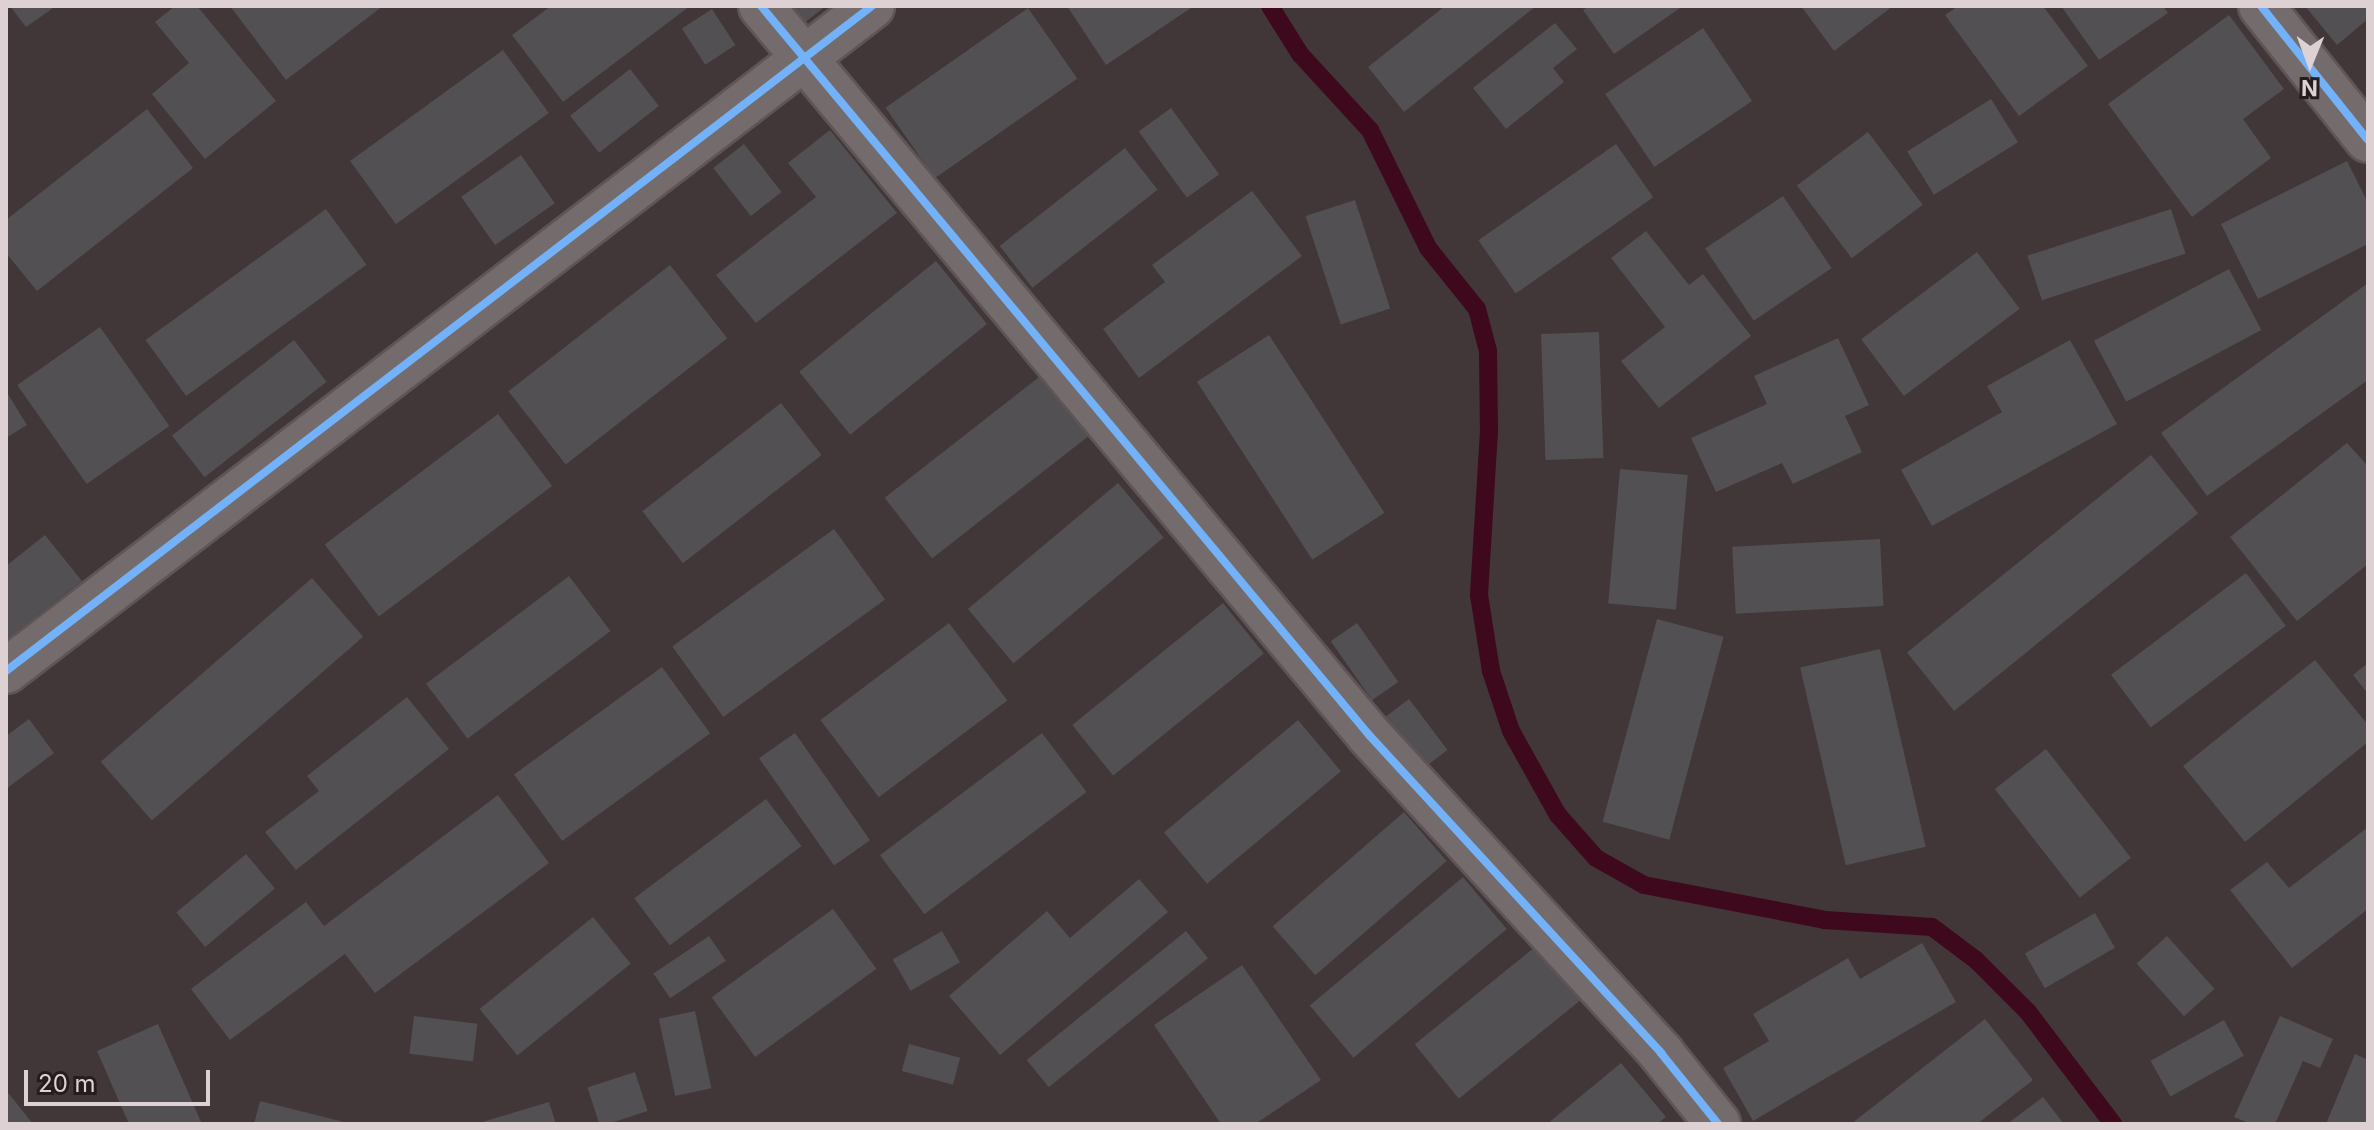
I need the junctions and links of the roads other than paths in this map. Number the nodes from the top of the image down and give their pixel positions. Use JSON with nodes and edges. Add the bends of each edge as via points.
{"nodes":[{"id":1,"x":761,"y":6,"type":"edge"},
{"id":2,"x":872,"y":6,"type":"edge"},
{"id":3,"x":2261,"y":6,"type":"edge"},
{"id":4,"x":805,"y":61,"type":"junction"},
{"id":5,"x":2368,"y":140,"type":"edge"},
{"id":6,"x":6,"y":671,"type":"edge"},
{"id":7,"x":1718,"y":1124,"type":"edge"}],
"edges":[{"from":1,"to":4,"type":"street"},
{"from":2,"to":4,"type":"street"},
{"from":3,"to":5,"type":"street"},
{"from":4,"to":6,"type":"street"},
{"from":4,"to":7,"type":"street","via":[[1369,735],[1661,1053]]}]}
